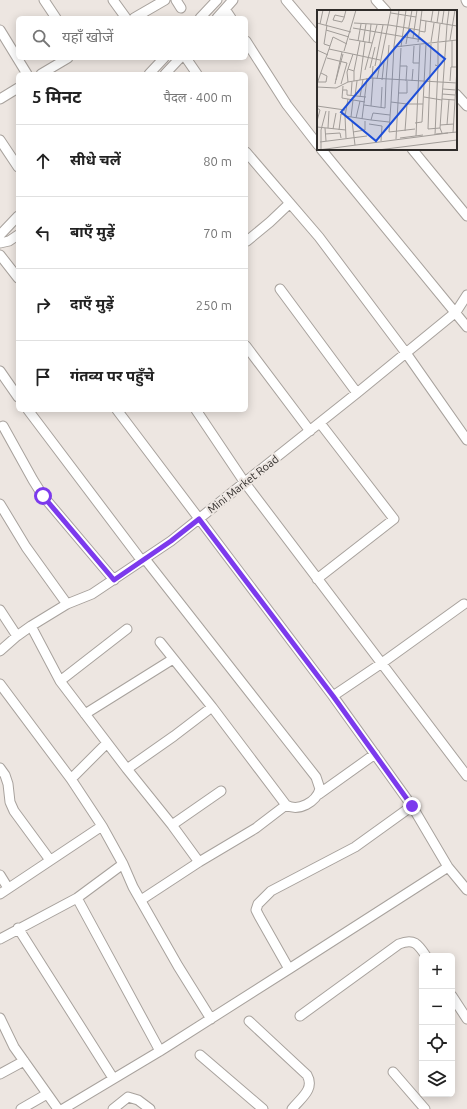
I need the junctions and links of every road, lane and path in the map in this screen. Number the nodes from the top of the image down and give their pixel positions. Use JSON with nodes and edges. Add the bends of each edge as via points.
{"nodes":[{"id":1,"x":44,"y":0,"type":"edge"},
{"id":2,"x":113,"y":0,"type":"edge"},
{"id":3,"x":165,"y":0,"type":"edge"},
{"id":4,"x":176,"y":0,"type":"edge"},
{"id":5,"x":216,"y":0,"type":"edge"},
{"id":6,"x":233,"y":0,"type":"edge"},
{"id":7,"x":286,"y":0,"type":"edge"},
{"id":8,"x":376,"y":0,"type":"edge"},
{"id":9,"x":181,"y":8,"type":"dead end"},
{"id":10,"x":225,"y":9,"type":"junction"},
{"id":11,"x":385,"y":10,"type":"edge"},
{"id":12,"x":55,"y":16,"type":"edge"},
{"id":13,"x":125,"y":16,"type":"edge"},
{"id":14,"x":137,"y":16,"type":"edge"},
{"id":15,"x":202,"y":16,"type":"edge"},
{"id":16,"x":219,"y":16,"type":"edge"},
{"id":17,"x":230,"y":16,"type":"edge"},
{"id":18,"x":0,"y":30,"type":"edge"},
{"id":19,"x":317,"y":37,"type":"edge"},
{"id":20,"x":248,"y":44,"type":"edge"},
{"id":21,"x":16,"y":56,"type":"edge"},
{"id":22,"x":18,"y":60,"type":"edge"},
{"id":23,"x":65,"y":60,"type":"edge"},
{"id":24,"x":162,"y":60,"type":"edge"},
{"id":25,"x":178,"y":60,"type":"edge"},
{"id":26,"x":187,"y":60,"type":"edge"},
{"id":27,"x":26,"y":72,"type":"edge"},
{"id":28,"x":45,"y":72,"type":"edge"},
{"id":29,"x":152,"y":72,"type":"edge"},
{"id":30,"x":167,"y":72,"type":"edge"},
{"id":31,"x":196,"y":72,"type":"edge"},
{"id":32,"x":16,"y":89,"type":"edge"},
{"id":33,"x":457,"y":95,"type":"edge"},
{"id":34,"x":0,"y":99,"type":"edge"},
{"id":35,"x":467,"y":106,"type":"edge"},
{"id":36,"x":0,"y":140,"type":"edge"},
{"id":37,"x":317,"y":144,"type":"edge"},
{"id":38,"x":322,"y":150,"type":"edge"},
{"id":39,"x":413,"y":150,"type":"edge"},
{"id":40,"x":248,"y":154,"type":"edge"},
{"id":41,"x":16,"y":164,"type":"edge"},
{"id":42,"x":290,"y":203,"type":"junction"},
{"id":43,"x":467,"y":216,"type":"edge"},
{"id":44,"x":16,"y":218,"type":"edge"},
{"id":45,"x":0,"y":235,"type":"edge"},
{"id":46,"x":16,"y":236,"type":"edge"},
{"id":47,"x":248,"y":239,"type":"edge"},
{"id":48,"x":0,"y":242,"type":"edge"},
{"id":49,"x":0,"y":255,"type":"edge"},
{"id":50,"x":16,"y":275,"type":"edge"},
{"id":51,"x":280,"y":289,"type":"dead end"},
{"id":52,"x":467,"y":295,"type":"edge"},
{"id":53,"x":456,"y":312,"type":"junction"},
{"id":54,"x":467,"y":327,"type":"edge"},
{"id":55,"x":248,"y":349,"type":"edge"},
{"id":56,"x":406,"y":353,"type":"junction"},
{"id":57,"x":0,"y":371,"type":"edge"},
{"id":58,"x":357,"y":393,"type":"junction"},
{"id":59,"x":16,"y":394,"type":"edge"},
{"id":60,"x":30,"y":412,"type":"edge"},
{"id":61,"x":119,"y":412,"type":"edge"},
{"id":62,"x":197,"y":412,"type":"edge"},
{"id":63,"x":320,"y":423,"type":"junction"},
{"id":64,"x":3,"y":426,"type":"dead end"},
{"id":65,"x":310,"y":431,"type":"junction"},
{"id":66,"x":467,"y":440,"type":"edge"},
{"id":67,"x":245,"y":483,"type":"junction"},
{"id":68,"x":0,"y":504,"type":"edge"},
{"id":69,"x":199,"y":519,"type":"junction"},
{"id":70,"x":144,"y":560,"type":"junction"},
{"id":71,"x":317,"y":578,"type":"junction"},
{"id":72,"x":114,"y":580,"type":"junction"},
{"id":73,"x":67,"y":604,"type":"junction"},
{"id":74,"x":466,"y":605,"type":"edge"},
{"id":75,"x":0,"y":610,"type":"edge"},
{"id":76,"x":31,"y":626,"type":"junction"},
{"id":77,"x":127,"y":629,"type":"dead end"},
{"id":78,"x":17,"y":636,"type":"junction"},
{"id":79,"x":160,"y":642,"type":"dead end"},
{"id":80,"x":0,"y":652,"type":"edge"},
{"id":81,"x":173,"y":659,"type":"junction"},
{"id":82,"x":382,"y":663,"type":"junction"},
{"id":83,"x":60,"y":681,"type":"junction"},
{"id":84,"x":0,"y":684,"type":"edge"},
{"id":85,"x":333,"y":696,"type":"junction"},
{"id":86,"x":212,"y":707,"type":"junction"},
{"id":87,"x":85,"y":714,"type":"junction"},
{"id":88,"x":106,"y":743,"type":"junction"},
{"id":89,"x":375,"y":754,"type":"junction"},
{"id":90,"x":0,"y":768,"type":"edge"},
{"id":91,"x":127,"y":770,"type":"junction"},
{"id":92,"x":467,"y":776,"type":"edge"},
{"id":93,"x":71,"y":779,"type":"junction"},
{"id":94,"x":221,"y":791,"type":"dead end"},
{"id":95,"x":319,"y":794,"type":"junction"},
{"id":96,"x":286,"y":806,"type":"junction"},
{"id":97,"x":412,"y":806,"type":"junction"},
{"id":98,"x":172,"y":825,"type":"junction"},
{"id":99,"x":102,"y":826,"type":"junction"},
{"id":100,"x":50,"y":860,"type":"junction"},
{"id":101,"x":199,"y":862,"type":"junction"},
{"id":102,"x":123,"y":864,"type":"junction"},
{"id":103,"x":448,"y":867,"type":"junction"},
{"id":104,"x":0,"y":875,"type":"edge"},
{"id":105,"x":467,"y":890,"type":"edge"},
{"id":106,"x":4,"y":891,"type":"edge"},
{"id":107,"x":77,"y":898,"type":"junction"},
{"id":108,"x":141,"y":900,"type":"junction"},
{"id":109,"x":18,"y":928,"type":"junction"},
{"id":110,"x":0,"y":938,"type":"edge"},
{"id":111,"x":424,"y":953,"type":"edge"},
{"id":112,"x":289,"y":969,"type":"junction"},
{"id":113,"x":455,"y":1001,"type":"edge"},
{"id":114,"x":300,"y":1016,"type":"dead end"},
{"id":115,"x":0,"y":1018,"type":"edge"},
{"id":116,"x":211,"y":1019,"type":"junction"},
{"id":117,"x":467,"y":1019,"type":"edge"},
{"id":118,"x":249,"y":1020,"type":"dead end"},
{"id":119,"x":160,"y":1051,"type":"junction"},
{"id":120,"x":200,"y":1055,"type":"dead end"},
{"id":121,"x":24,"y":1061,"type":"junction"},
{"id":122,"x":393,"y":1072,"type":"dead end"},
{"id":123,"x":0,"y":1074,"type":"edge"},
{"id":124,"x":113,"y":1078,"type":"junction"},
{"id":125,"x":47,"y":1094,"type":"junction"},
{"id":126,"x":22,"y":1109,"type":"edge"},
{"id":127,"x":58,"y":1109,"type":"edge"},
{"id":128,"x":63,"y":1109,"type":"edge"},
{"id":129,"x":112,"y":1109,"type":"edge"},
{"id":130,"x":150,"y":1109,"type":"edge"},
{"id":131,"x":262,"y":1109,"type":"edge"},
{"id":132,"x":292,"y":1109,"type":"edge"},
{"id":133,"x":425,"y":1109,"type":"edge"}],
"edges":[{"from":1,"to":12,"type":"street"},
{"from":2,"to":13,"type":"street"},
{"from":3,"to":14,"type":"street"},
{"from":4,"to":9,"type":"street"},
{"from":5,"to":15,"type":"street"},
{"from":6,"to":10,"type":"street"},
{"from":7,"to":19,"type":"street"},
{"from":8,"to":11,"type":"street"},
{"from":10,"to":16,"type":"street"},
{"from":10,"to":17,"type":"street"},
{"from":18,"to":21,"type":"street"},
{"from":20,"to":37,"type":"street","via":[[287,105]]},
{"from":22,"to":27,"type":"street"},
{"from":23,"to":28,"type":"street"},
{"from":24,"to":29,"type":"street"},
{"from":25,"to":30,"type":"street"},
{"from":26,"to":31,"type":"street"},
{"from":32,"to":34,"type":"street"},
{"from":33,"to":35,"type":"street"},
{"from":36,"to":41,"type":"street"},
{"from":38,"to":53,"type":"street"},
{"from":39,"to":43,"type":"street"},
{"from":40,"to":42,"type":"street"},
{"from":42,"to":47,"type":"street"},
{"from":42,"to":56,"type":"street","via":[[319,237]]},
{"from":44,"to":45,"type":"street"},
{"from":46,"to":48,"type":"street","via":[[9,241]]},
{"from":49,"to":50,"type":"street"},
{"from":51,"to":58,"type":"street"},
{"from":52,"to":53,"type":"street","name":"Mini Market Road"},
{"from":53,"to":54,"type":"street"},
{"from":53,"to":56,"type":"street","name":"Mini Market Road"},
{"from":55,"to":65,"type":"street"},
{"from":56,"to":58,"type":"street","name":"Mini Market Road"},
{"from":56,"to":66,"type":"street"},
{"from":57,"to":59,"type":"street"},
{"from":58,"to":63,"type":"street","name":"Mini Market Road"},
{"from":60,"to":70,"type":"street"},
{"from":61,"to":69,"type":"street"},
{"from":62,"to":67,"type":"street"},
{"from":63,"to":65,"type":"street","name":"Mini Market Road"},
{"from":63,"to":71,"type":"street","via":[[394,519]]},
{"from":64,"to":72,"type":"street","via":[[43,496]]},
{"from":65,"to":67,"type":"street","name":"Mini Market Road"},
{"from":67,"to":69,"type":"street","name":"Mini Market Road"},
{"from":67,"to":71,"type":"street"},
{"from":68,"to":73,"type":"street","via":[[26,547]]},
{"from":69,"to":70,"type":"street","name":"Mini Market Road"},
{"from":69,"to":85,"type":"street"},
{"from":70,"to":72,"type":"street","name":"Mini Market Road"},
{"from":70,"to":95,"type":"street","via":[[316,778],[320,785]]},
{"from":71,"to":82,"type":"street"},
{"from":72,"to":73,"type":"street","name":"Mini Market Road","via":[[92,594]]},
{"from":73,"to":76,"type":"street","name":"Mini Market Road"},
{"from":74,"to":82,"type":"street"},
{"from":75,"to":78,"type":"street"},
{"from":76,"to":78,"type":"street","name":"Mini Market Road"},
{"from":76,"to":83,"type":"street"},
{"from":77,"to":83,"type":"street"},
{"from":78,"to":80,"type":"street","name":"Mini Market Road"},
{"from":79,"to":81,"type":"street"},
{"from":81,"to":86,"type":"street"},
{"from":81,"to":87,"type":"street"},
{"from":82,"to":85,"type":"street"},
{"from":82,"to":92,"type":"street"},
{"from":83,"to":87,"type":"street"},
{"from":84,"to":93,"type":"street"},
{"from":85,"to":89,"type":"street"},
{"from":86,"to":91,"type":"street"},
{"from":86,"to":96,"type":"street"},
{"from":87,"to":88,"type":"street"},
{"from":88,"to":91,"type":"street"},
{"from":88,"to":93,"type":"street"},
{"from":89,"to":95,"type":"street"},
{"from":89,"to":97,"type":"street"},
{"from":90,"to":100,"type":"street","via":[[8,784],[14,811]]},
{"from":91,"to":98,"type":"street"},
{"from":93,"to":99,"type":"street"},
{"from":94,"to":98,"type":"street"},
{"from":95,"to":96,"type":"street","via":[[296,809]]},
{"from":96,"to":101,"type":"street","via":[[256,828]]},
{"from":97,"to":103,"type":"street"},
{"from":97,"to":112,"type":"street","via":[[355,847],[270,891],[258,904],[256,910]]},
{"from":98,"to":101,"type":"street"},
{"from":99,"to":100,"type":"street"},
{"from":99,"to":102,"type":"street"},
{"from":100,"to":106,"type":"street"},
{"from":101,"to":108,"type":"street"},
{"from":102,"to":107,"type":"street"},
{"from":102,"to":108,"type":"street"},
{"from":103,"to":105,"type":"street"},
{"from":103,"to":112,"type":"street"},
{"from":104,"to":106,"type":"street"},
{"from":107,"to":109,"type":"street"},
{"from":107,"to":119,"type":"street"},
{"from":108,"to":116,"type":"street"},
{"from":109,"to":110,"type":"street"},
{"from":109,"to":124,"type":"street"},
{"from":111,"to":114,"type":"street","via":[[413,942],[399,944]]},
{"from":112,"to":116,"type":"street"},
{"from":113,"to":117,"type":"street"},
{"from":115,"to":121,"type":"street"},
{"from":116,"to":119,"type":"street"},
{"from":118,"to":132,"type":"street","via":[[310,1080],[308,1090]]},
{"from":119,"to":124,"type":"street"},
{"from":120,"to":131,"type":"street"},
{"from":121,"to":123,"type":"street"},
{"from":121,"to":125,"type":"street"},
{"from":122,"to":133,"type":"street"},
{"from":124,"to":128,"type":"street"},
{"from":125,"to":126,"type":"street"},
{"from":125,"to":127,"type":"street"},
{"from":129,"to":130,"type":"street","via":[[128,1097],[138,1100]]}]}
